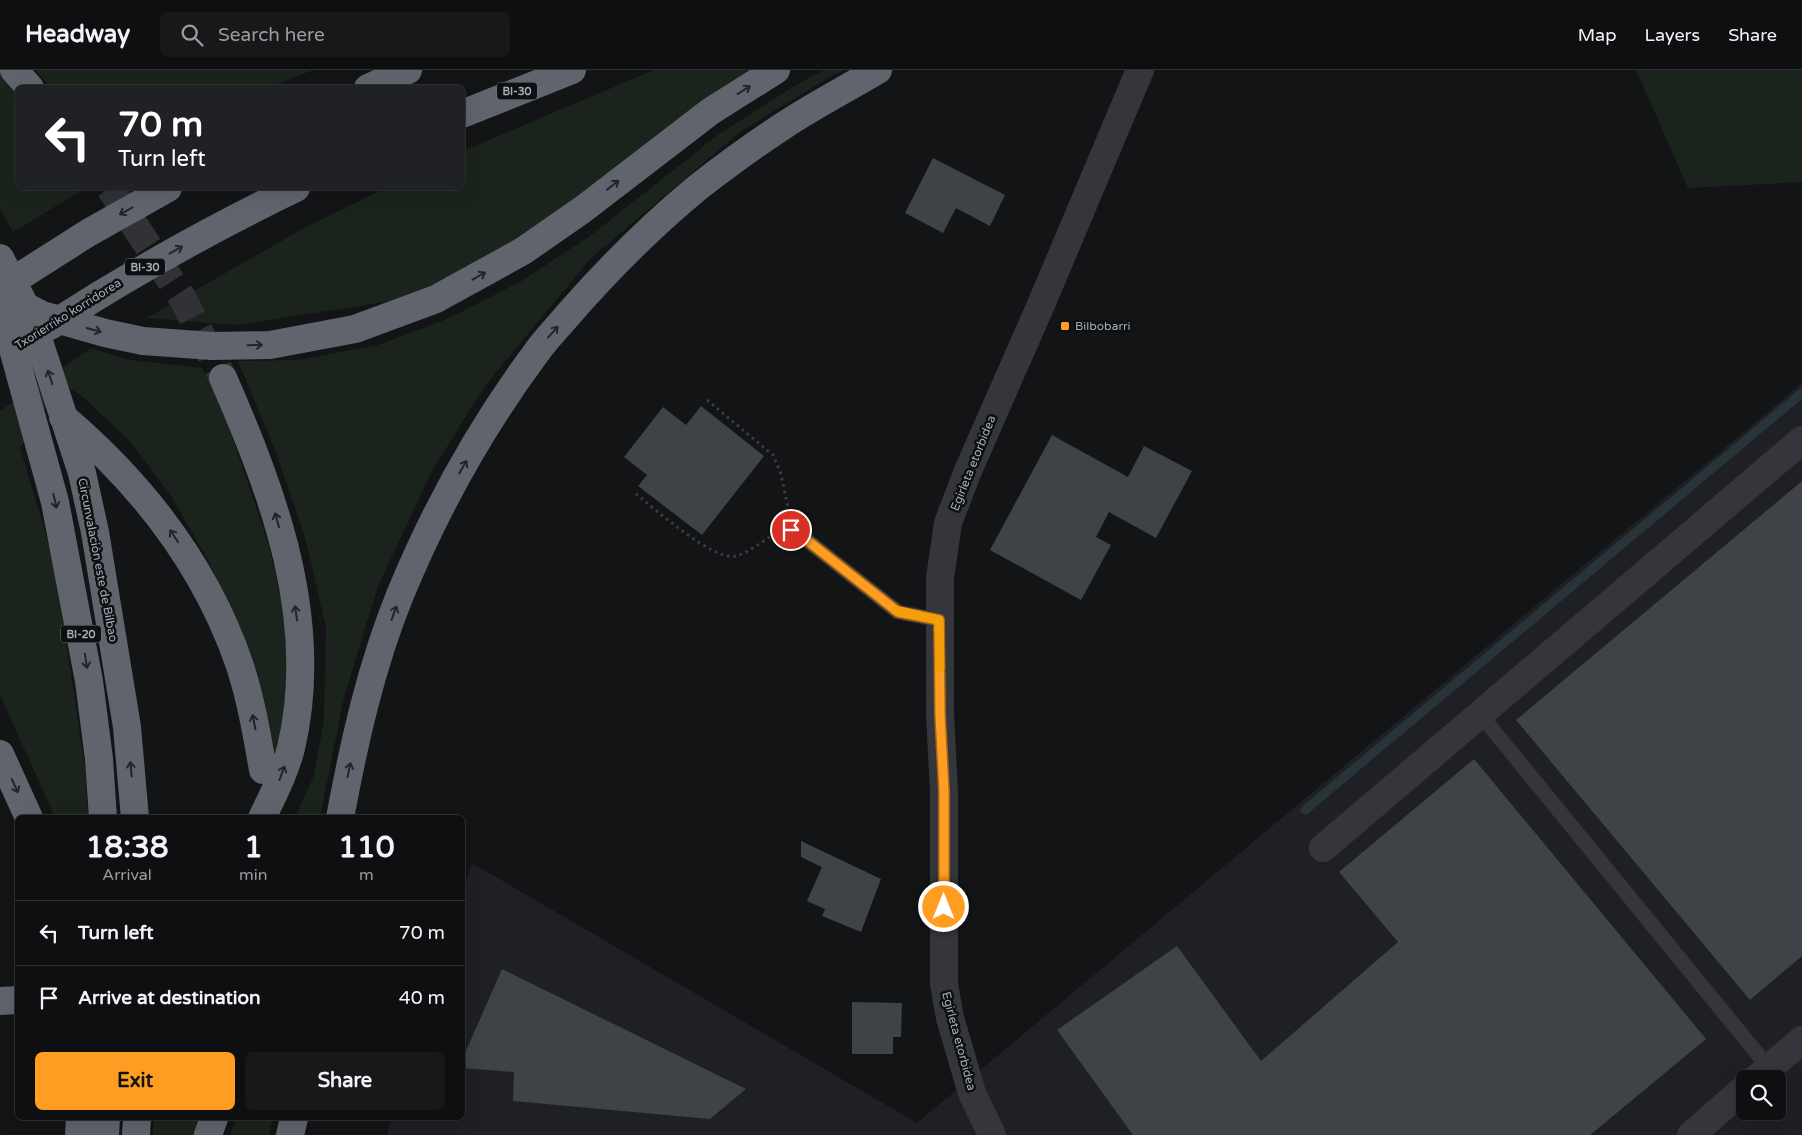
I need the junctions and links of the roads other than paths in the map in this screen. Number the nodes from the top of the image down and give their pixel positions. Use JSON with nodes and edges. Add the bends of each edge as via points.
{"nodes":[{"id":1,"x":14,"y":70,"type":"edge"},
{"id":2,"x":408,"y":70,"type":"edge"},
{"id":3,"x":572,"y":70,"type":"edge"},
{"id":4,"x":776,"y":70,"type":"edge"},
{"id":5,"x":878,"y":70,"type":"edge"},
{"id":6,"x":1138,"y":76,"type":"edge"},
{"id":7,"x":27,"y":85,"type":"edge"},
{"id":8,"x":375,"y":85,"type":"edge"},
{"id":9,"x":465,"y":113,"type":"edge"},
{"id":10,"x":164,"y":190,"type":"edge"},
{"id":11,"x":292,"y":190,"type":"edge"},
{"id":12,"x":0,"y":258,"type":"edge"},
{"id":13,"x":0,"y":291,"type":"edge"},
{"id":14,"x":0,"y":314,"type":"edge"},
{"id":15,"x":0,"y":358,"type":"edge"},
{"id":16,"x":0,"y":370,"type":"edge"},
{"id":17,"x":223,"y":378,"type":"tunnel mouth"},
{"id":18,"x":1802,"y":440,"type":"edge"},
{"id":19,"x":791,"y":530,"type":"road end"},
{"id":20,"x":939,"y":620,"type":"junction"},
{"id":21,"x":1480,"y":714,"type":"junction"},
{"id":22,"x":0,"y":754,"type":"edge"},
{"id":23,"x":263,"y":770,"type":"dead end"},
{"id":24,"x":28,"y":815,"type":"edge"},
{"id":25,"x":104,"y":815,"type":"edge"},
{"id":26,"x":135,"y":815,"type":"edge"},
{"id":27,"x":263,"y":815,"type":"edge"},
{"id":28,"x":341,"y":815,"type":"edge"},
{"id":29,"x":1323,"y":848,"type":"dead end"},
{"id":30,"x":0,"y":1000,"type":"edge"},
{"id":31,"x":15,"y":1000,"type":"edge"},
{"id":32,"x":1802,"y":1040,"type":"edge"},
{"id":33,"x":1761,"y":1070,"type":"edge"},
{"id":34,"x":1767,"y":1070,"type":"edge"},
{"id":35,"x":1736,"y":1096,"type":"edge"},
{"id":36,"x":80,"y":1120,"type":"edge"},
{"id":37,"x":106,"y":1120,"type":"edge"},
{"id":38,"x":137,"y":1120,"type":"edge"},
{"id":39,"x":213,"y":1120,"type":"edge"},
{"id":40,"x":294,"y":1120,"type":"edge"},
{"id":41,"x":79,"y":1135,"type":"edge"},
{"id":42,"x":105,"y":1135,"type":"edge"},
{"id":43,"x":136,"y":1135,"type":"edge"},
{"id":44,"x":208,"y":1135,"type":"edge"},
{"id":45,"x":290,"y":1135,"type":"edge"},
{"id":46,"x":992,"y":1135,"type":"edge"},
{"id":47,"x":1691,"y":1135,"type":"edge"}],
"edges":[{"from":1,"to":7,"type":"highway"},
{"from":2,"to":8,"type":"highway"},
{"from":3,"to":9,"type":"highway","number":"BI-30"},
{"from":13,"to":4,"type":"highway","one_way":true,"via":[[42,315],[143,342],[270,345],[355,329],[436,299],[523,251],[582,210],[711,110]]},
{"from":28,"to":5,"type":"highway","one_way":true,"via":[[375,667],[399,596],[437,513],[486,427],[537,351],[593,286],[698,188],[783,126]]},
{"from":6,"to":20,"type":"street","name":"Egirleta etorbidea","via":[[948,524],[940,578]]},
{"from":10,"to":13,"type":"highway","one_way":true,"via":[[88,233]]},
{"from":15,"to":11,"type":"highway","name":"Txorierriko korridorea","number":"BI-30","one_way":true,"via":[[118,282],[229,220]]},
{"from":26,"to":12,"type":"highway","name":"Circunvalación este de Bilbao","number":"BI-20","one_way":true,"via":[[122,692],[82,473],[31,317]]},
{"from":14,"to":25,"type":"highway","number":"BI-20","one_way":true,"via":[[7,327],[55,502],[89,681]]},
{"from":23,"to":16,"type":"highway","one_way":true,"via":[[240,666],[200,578],[164,520],[123,472],[88,438]]},
{"from":27,"to":17,"type":"highway","one_way":true,"via":[[290,750],[297,716],[301,674],[298,629],[290,567],[266,484]]},
{"from":18,"to":21,"type":"street"},
{"from":19,"to":20,"type":"lane","via":[[898,612]]},
{"from":20,"to":46,"type":"street","name":"Egirleta etorbidea","via":[[944,791],[944,984],[950,1018],[972,1093]]},
{"from":21,"to":29,"type":"street"},
{"from":21,"to":33,"type":"lane"},
{"from":22,"to":24,"type":"highway","one_way":true},
{"from":30,"to":31,"type":"highway"},
{"from":32,"to":34,"type":"street"},
{"from":35,"to":47,"type":"street"},
{"from":36,"to":41,"type":"highway"},
{"from":37,"to":42,"type":"highway"},
{"from":38,"to":43,"type":"highway"},
{"from":39,"to":44,"type":"highway"},
{"from":40,"to":45,"type":"highway"}]}
